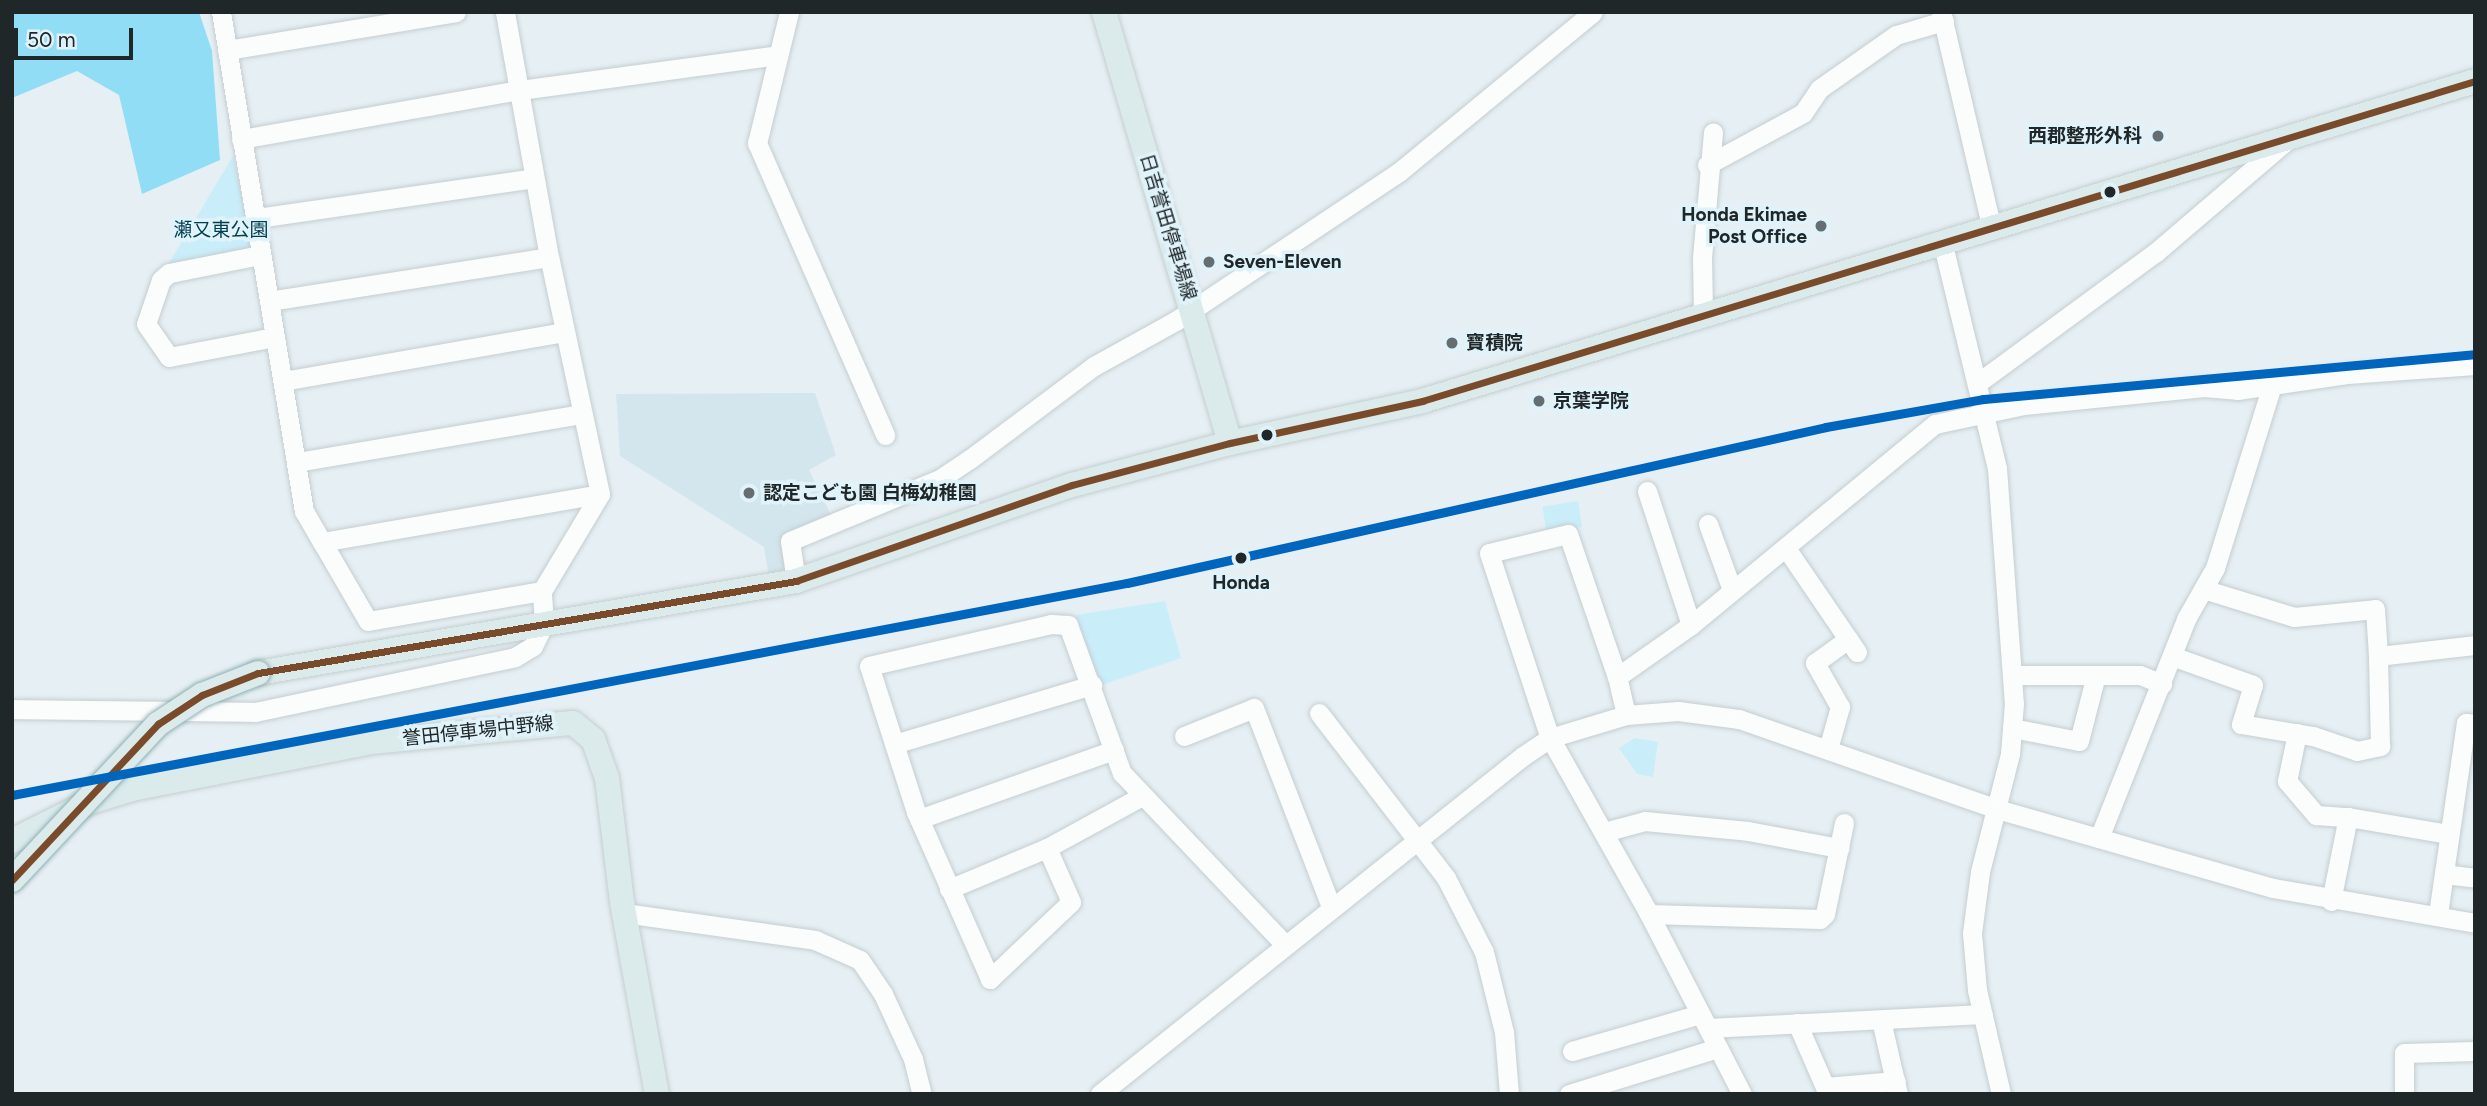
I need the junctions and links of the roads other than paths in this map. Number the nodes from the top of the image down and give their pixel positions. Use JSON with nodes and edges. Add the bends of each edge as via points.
{"nodes":[{"id":1,"x":221,"y":12,"type":"edge"},
{"id":2,"x":456,"y":12,"type":"edge"},
{"id":3,"x":505,"y":12,"type":"edge"},
{"id":4,"x":789,"y":12,"type":"edge"},
{"id":5,"x":1104,"y":12,"type":"edge"},
{"id":6,"x":1592,"y":12,"type":"edge"},
{"id":7,"x":1942,"y":17,"type":"edge"},
{"id":8,"x":227,"y":50,"type":"junction"},
{"id":9,"x":778,"y":55,"type":"junction"},
{"id":10,"x":2475,"y":81,"type":"edge"},
{"id":11,"x":520,"y":90,"type":"junction"},
{"id":12,"x":1713,"y":132,"type":"dead end"},
{"id":13,"x":241,"y":139,"type":"junction"},
{"id":14,"x":2287,"y":139,"type":"junction"},
{"id":15,"x":1707,"y":165,"type":"junction"},
{"id":16,"x":534,"y":178,"type":"junction"},
{"id":17,"x":257,"y":218,"type":"junction"},
{"id":18,"x":1991,"y":226,"type":"junction"},
{"id":19,"x":1942,"y":241,"type":"junction"},
{"id":20,"x":260,"y":256,"type":"junction"},
{"id":21,"x":548,"y":257,"type":"junction"},
{"id":22,"x":269,"y":301,"type":"junction"},
{"id":23,"x":1192,"y":308,"type":"junction"},
{"id":24,"x":1703,"y":313,"type":"junction"},
{"id":25,"x":565,"y":332,"type":"junction"},
{"id":26,"x":275,"y":337,"type":"junction"},
{"id":27,"x":2475,"y":365,"type":"edge"},
{"id":28,"x":283,"y":381,"type":"junction"},
{"id":29,"x":1979,"y":382,"type":"junction"},
{"id":30,"x":2273,"y":382,"type":"junction"},
{"id":31,"x":582,"y":414,"type":"junction"},
{"id":32,"x":1987,"y":415,"type":"junction"},
{"id":33,"x":885,"y":435,"type":"dead end"},
{"id":34,"x":1230,"y":443,"type":"junction"},
{"id":35,"x":297,"y":462,"type":"junction"},
{"id":36,"x":1647,"y":491,"type":"dead end"},
{"id":37,"x":600,"y":494,"type":"junction"},
{"id":38,"x":1708,"y":524,"type":"dead end"},
{"id":39,"x":322,"y":542,"type":"junction"},
{"id":40,"x":1786,"y":548,"type":"junction"},
{"id":41,"x":796,"y":581,"type":"junction"},
{"id":42,"x":2203,"y":589,"type":"junction"},
{"id":43,"x":1732,"y":590,"type":"junction"},
{"id":44,"x":542,"y":591,"type":"junction"},
{"id":45,"x":544,"y":623,"type":"junction"},
{"id":46,"x":1691,"y":625,"type":"junction"},
{"id":47,"x":2475,"y":645,"type":"edge"},
{"id":48,"x":2172,"y":656,"type":"junction"},
{"id":49,"x":2378,"y":656,"type":"junction"},
{"id":50,"x":2012,"y":675,"type":"junction"},
{"id":51,"x":2096,"y":676,"type":"junction"},
{"id":52,"x":1617,"y":677,"type":"junction"},
{"id":53,"x":2162,"y":684,"type":"junction"},
{"id":54,"x":1092,"y":685,"type":"junction"},
{"id":55,"x":12,"y":709,"type":"edge"},
{"id":56,"x":1319,"y":713,"type":"dead end"},
{"id":57,"x":1626,"y":715,"type":"junction"},
{"id":58,"x":2475,"y":724,"type":"edge"},
{"id":59,"x":2012,"y":728,"type":"junction"},
{"id":60,"x":2297,"y":733,"type":"junction"},
{"id":61,"x":1184,"y":736,"type":"dead end"},
{"id":62,"x":1550,"y":738,"type":"junction"},
{"id":63,"x":894,"y":744,"type":"junction"},
{"id":64,"x":1828,"y":749,"type":"junction"},
{"id":65,"x":1114,"y":750,"type":"junction"},
{"id":66,"x":1140,"y":797,"type":"junction"},
{"id":67,"x":2455,"y":798,"type":"junction"},
{"id":68,"x":2475,"y":800,"type":"edge"},
{"id":69,"x":1997,"y":809,"type":"junction"},
{"id":70,"x":2348,"y":817,"type":"junction"},
{"id":71,"x":919,"y":819,"type":"junction"},
{"id":72,"x":1844,"y":823,"type":"dead end"},
{"id":73,"x":1604,"y":832,"type":"junction"},
{"id":74,"x":2448,"y":834,"type":"junction"},
{"id":75,"x":2099,"y":838,"type":"junction"},
{"id":76,"x":12,"y":841,"type":"edge"},
{"id":77,"x":1418,"y":841,"type":"junction"},
{"id":78,"x":1047,"y":848,"type":"junction"},
{"id":79,"x":1839,"y":848,"type":"junction"},
{"id":80,"x":2444,"y":874,"type":"junction"},
{"id":81,"x":2475,"y":878,"type":"edge"},
{"id":82,"x":12,"y":880,"type":"edge"},
{"id":83,"x":949,"y":890,"type":"junction"},
{"id":84,"x":2331,"y":901,"type":"junction"},
{"id":85,"x":1331,"y":907,"type":"junction"},
{"id":86,"x":624,"y":913,"type":"junction"},
{"id":87,"x":1649,"y":914,"type":"junction"},
{"id":88,"x":2438,"y":914,"type":"junction"},
{"id":89,"x":2475,"y":923,"type":"edge"},
{"id":90,"x":1285,"y":945,"type":"junction"},
{"id":91,"x":1983,"y":1014,"type":"junction"},
{"id":92,"x":1881,"y":1020,"type":"junction"},
{"id":93,"x":1704,"y":1021,"type":"junction"},
{"id":94,"x":1797,"y":1024,"type":"junction"},
{"id":95,"x":1718,"y":1048,"type":"junction"},
{"id":96,"x":1572,"y":1051,"type":"dead end"},
{"id":97,"x":2475,"y":1051,"type":"edge"},
{"id":98,"x":1615,"y":1087,"type":"edge"},
{"id":99,"x":1897,"y":1087,"type":"edge"},
{"id":100,"x":657,"y":1094,"type":"edge"},
{"id":101,"x":922,"y":1094,"type":"edge"},
{"id":102,"x":1100,"y":1094,"type":"edge"},
{"id":103,"x":1509,"y":1094,"type":"edge"},
{"id":104,"x":1569,"y":1094,"type":"edge"},
{"id":105,"x":1742,"y":1094,"type":"edge"},
{"id":106,"x":2001,"y":1094,"type":"edge"},
{"id":107,"x":2404,"y":1094,"type":"edge"}],
"edges":[{"from":1,"to":8,"type":"street"},
{"from":2,"to":8,"type":"street"},
{"from":3,"to":11,"type":"street"},
{"from":4,"to":9,"type":"street"},
{"from":5,"to":23,"type":"main road","name":"日吉誉田停車場線"},
{"from":6,"to":23,"type":"street","via":[[1399,172]]},
{"from":7,"to":15,"type":"street","via":[[1896,35],[1819,89],[1803,113]]},
{"from":7,"to":18,"type":"street"},
{"from":8,"to":13,"type":"street"},
{"from":9,"to":11,"type":"street"},
{"from":9,"to":33,"type":"street","via":[[758,143]]},
{"from":10,"to":14,"type":"main road"},
{"from":11,"to":13,"type":"street"},
{"from":11,"to":16,"type":"street"},
{"from":12,"to":15,"type":"street"},
{"from":13,"to":17,"type":"street"},
{"from":14,"to":18,"type":"main road"},
{"from":14,"to":29,"type":"street","via":[[2155,252]]},
{"from":15,"to":24,"type":"street"},
{"from":16,"to":17,"type":"street"},
{"from":16,"to":21,"type":"street"},
{"from":17,"to":20,"type":"street"},
{"from":18,"to":19,"type":"main road"},
{"from":19,"to":24,"type":"main road"},
{"from":19,"to":29,"type":"street"},
{"from":20,"to":22,"type":"street"},
{"from":20,"to":26,"type":"street","via":[[169,273],[161,279],[146,324],[169,357]]},
{"from":21,"to":22,"type":"street"},
{"from":21,"to":25,"type":"street"},
{"from":22,"to":26,"type":"street"},
{"from":23,"to":34,"type":"main road","name":"日吉誉田停車場線"},
{"from":23,"to":41,"type":"street","via":[[1094,366],[940,479],[790,541]]},
{"from":24,"to":34,"type":"main road","via":[[1422,401]]},
{"from":25,"to":28,"type":"street"},
{"from":25,"to":31,"type":"street"},
{"from":26,"to":28,"type":"street"},
{"from":27,"to":30,"type":"street"},
{"from":28,"to":35,"type":"street"},
{"from":29,"to":32,"type":"street"},
{"from":30,"to":32,"type":"street","via":[[2237,390],[2204,387],[2024,405]]},
{"from":30,"to":42,"type":"street","via":[[2214,568]]},
{"from":31,"to":35,"type":"street"},
{"from":31,"to":37,"type":"street"},
{"from":32,"to":40,"type":"street","via":[[1934,424],[1921,432]]},
{"from":32,"to":50,"type":"street","via":[[1997,468]]},
{"from":34,"to":41,"type":"main road","via":[[1072,485]]},
{"from":35,"to":39,"type":"street","via":[[304,511]]},
{"from":36,"to":46,"type":"street"},
{"from":37,"to":39,"type":"street"},
{"from":37,"to":44,"type":"street"},
{"from":38,"to":43,"type":"street"},
{"from":39,"to":44,"type":"street","via":[[368,621]]},
{"from":40,"to":43,"type":"street"},
{"from":40,"to":64,"type":"street","via":[[1852,646],[1815,663],[1840,707]]},
{"from":41,"to":45,"type":"main road"},
{"from":42,"to":48,"type":"street"},
{"from":42,"to":49,"type":"street","via":[[2294,617],[2375,608]]},
{"from":43,"to":46,"type":"street"},
{"from":44,"to":45,"type":"street"},
{"from":45,"to":55,"type":"street","via":[[533,646],[515,657],[255,712]]},
{"from":45,"to":82,"type":"main road","bridge":true,"via":[[258,673],[202,695],[158,724]]},
{"from":46,"to":52,"type":"street"},
{"from":47,"to":49,"type":"street"},
{"from":48,"to":53,"type":"street"},
{"from":48,"to":60,"type":"street","via":[[2253,685],[2241,724]]},
{"from":49,"to":60,"type":"street","via":[[2381,746],[2357,751]]},
{"from":50,"to":51,"type":"street"},
{"from":50,"to":59,"type":"street"},
{"from":51,"to":53,"type":"street","via":[[2140,675]]},
{"from":51,"to":59,"type":"street","via":[[2079,741]]},
{"from":52,"to":57,"type":"street"},
{"from":52,"to":62,"type":"street","via":[[1568,534],[1489,553]]},
{"from":53,"to":75,"type":"street"},
{"from":54,"to":63,"type":"street"},
{"from":54,"to":63,"type":"street","via":[[1068,625],[1051,624],[869,666]]},
{"from":54,"to":65,"type":"street"},
{"from":56,"to":77,"type":"street"},
{"from":57,"to":62,"type":"street"},
{"from":57,"to":64,"type":"street","via":[[1707,714]]},
{"from":58,"to":67,"type":"street","via":[[2466,723]]},
{"from":59,"to":69,"type":"street"},
{"from":60,"to":70,"type":"street","via":[[2287,780],[2316,815]]},
{"from":61,"to":85,"type":"street","via":[[1255,708]]},
{"from":62,"to":73,"type":"street"},
{"from":62,"to":77,"type":"street"},
{"from":63,"to":71,"type":"street"},
{"from":64,"to":69,"type":"street"},
{"from":65,"to":66,"type":"street","via":[[1122,773]]},
{"from":65,"to":71,"type":"street"},
{"from":66,"to":78,"type":"street"},
{"from":66,"to":90,"type":"street"},
{"from":67,"to":68,"type":"street"},
{"from":67,"to":74,"type":"street"},
{"from":69,"to":75,"type":"street"},
{"from":69,"to":91,"type":"street","via":[[1972,933]]},
{"from":70,"to":74,"type":"street"},
{"from":70,"to":84,"type":"street"},
{"from":71,"to":83,"type":"street"},
{"from":72,"to":79,"type":"street"},
{"from":73,"to":79,"type":"street","via":[[1645,821],[1748,831]]},
{"from":73,"to":87,"type":"street"},
{"from":74,"to":80,"type":"street"},
{"from":75,"to":84,"type":"street"},
{"from":76,"to":86,"type":"main road","name":"誉田停車場中野線","via":[[90,802],[132,789],[371,742],[573,723],[593,739],[607,778]]},
{"from":77,"to":85,"type":"street"},
{"from":77,"to":103,"type":"street","via":[[1446,878],[1484,952],[1504,1032]]},
{"from":78,"to":83,"type":"street"},
{"from":78,"to":83,"type":"street","via":[[1071,902],[990,979]]},
{"from":79,"to":87,"type":"street","via":[[1825,914],[1819,919]]},
{"from":80,"to":81,"type":"street"},
{"from":80,"to":88,"type":"street"},
{"from":84,"to":88,"type":"street"},
{"from":85,"to":90,"type":"street"},
{"from":86,"to":100,"type":"main road","name":"誉田停車場中野線"},
{"from":86,"to":101,"type":"street","via":[[816,940],[860,960],[883,993],[913,1059]]},
{"from":87,"to":93,"type":"street"},
{"from":88,"to":89,"type":"street"},
{"from":90,"to":102,"type":"street"},
{"from":91,"to":92,"type":"street"},
{"from":91,"to":106,"type":"street"},
{"from":92,"to":94,"type":"street"},
{"from":92,"to":99,"type":"street"},
{"from":93,"to":94,"type":"street"},
{"from":93,"to":95,"type":"street"},
{"from":93,"to":96,"type":"street"},
{"from":94,"to":99,"type":"street","via":[[1825,1087]]},
{"from":95,"to":98,"type":"street"},
{"from":95,"to":105,"type":"street"},
{"from":97,"to":107,"type":"street","via":[[2404,1053]]},
{"from":98,"to":104,"type":"street"}]}
